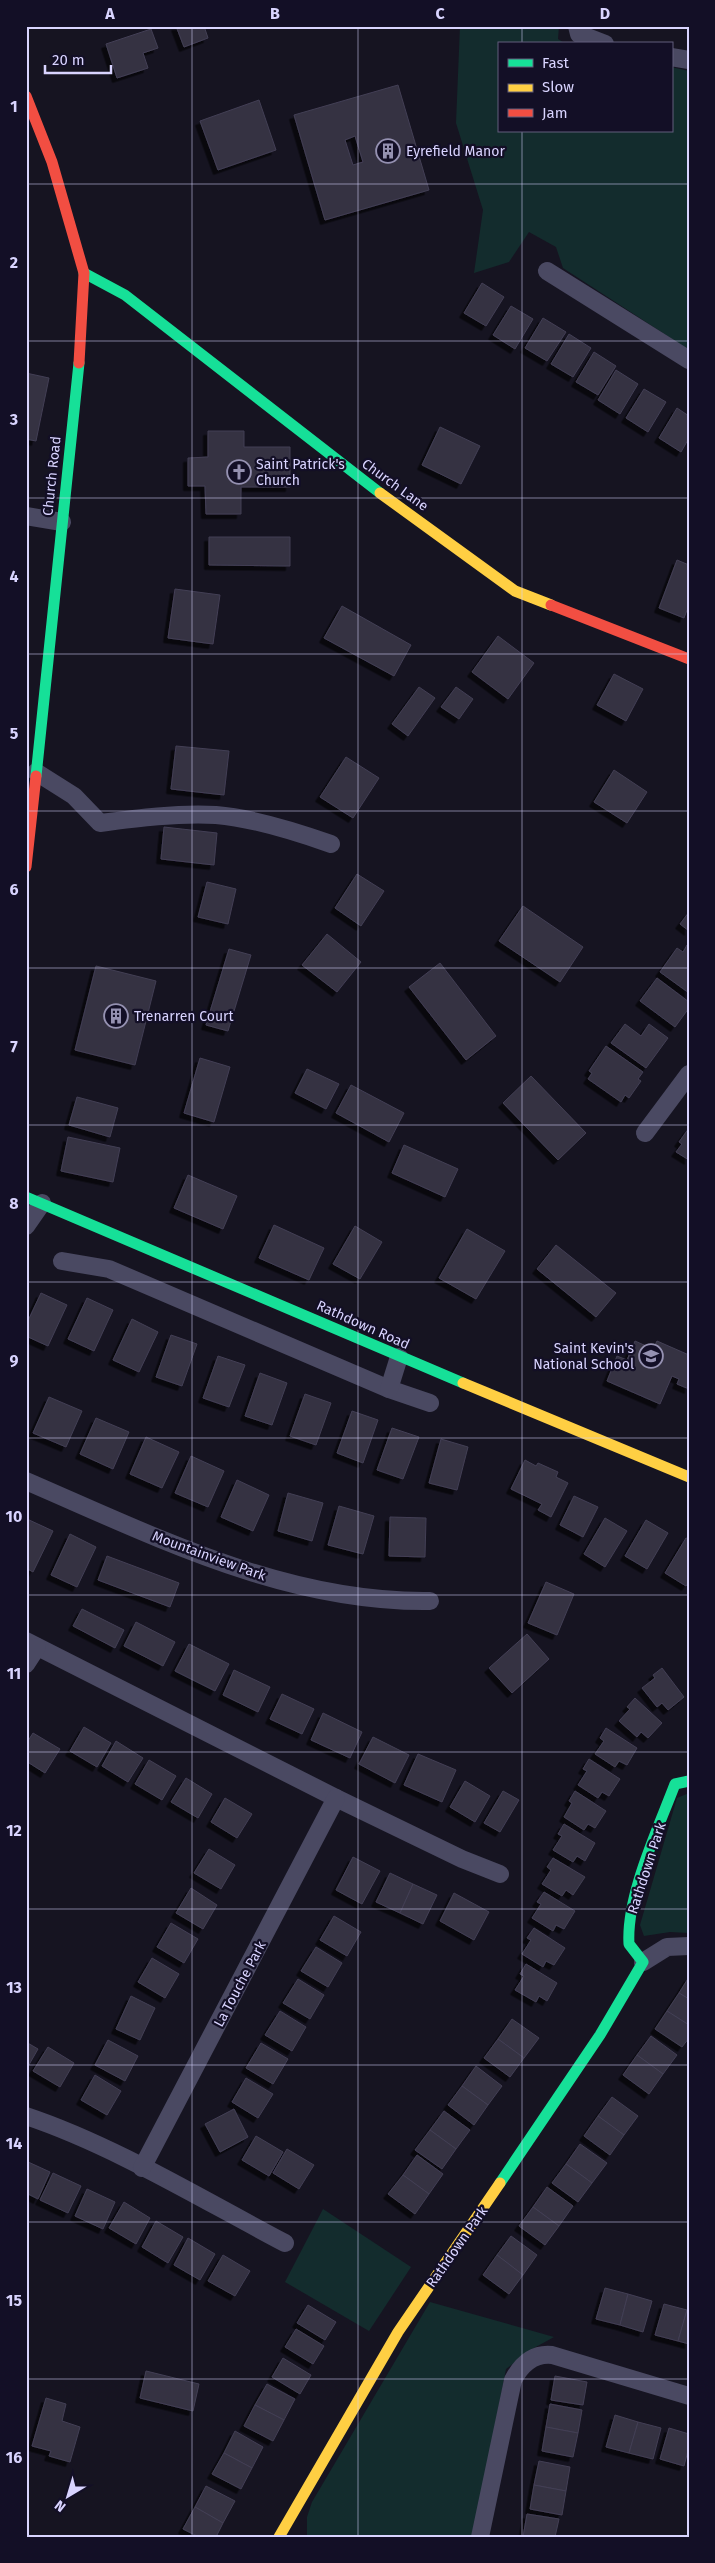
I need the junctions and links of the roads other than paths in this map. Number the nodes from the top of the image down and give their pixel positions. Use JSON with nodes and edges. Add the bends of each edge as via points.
{"nodes":[{"id":1,"x":577,"y":26,"type":"edge"},
{"id":2,"x":599,"y":42,"type":"edge"},
{"id":3,"x":672,"y":57,"type":"edge"},
{"id":4,"x":689,"y":60,"type":"edge"},
{"id":5,"x":26,"y":96,"type":"edge"},
{"id":6,"x":547,"y":271,"type":"dead end"},
{"id":7,"x":84,"y":273,"type":"junction"},
{"id":8,"x":689,"y":360,"type":"edge"},
{"id":9,"x":26,"y":516,"type":"edge"},
{"id":10,"x":62,"y":522,"type":"junction"},
{"id":11,"x":689,"y":659,"type":"edge"},
{"id":12,"x":36,"y":772,"type":"junction"},
{"id":13,"x":331,"y":844,"type":"dead end"},
{"id":14,"x":26,"y":868,"type":"edge"},
{"id":15,"x":689,"y":1074,"type":"edge"},
{"id":16,"x":645,"y":1133,"type":"dead end"},
{"id":17,"x":34,"y":1200,"type":"edge"},
{"id":18,"x":26,"y":1226,"type":"edge"},
{"id":19,"x":62,"y":1261,"type":"dead end"},
{"id":20,"x":399,"y":1357,"type":"junction"},
{"id":21,"x":389,"y":1389,"type":"junction"},
{"id":22,"x":430,"y":1403,"type":"dead end"},
{"id":23,"x":689,"y":1477,"type":"edge"},
{"id":24,"x":26,"y":1481,"type":"edge"},
{"id":25,"x":430,"y":1601,"type":"dead end"},
{"id":26,"x":32,"y":1644,"type":"edge"},
{"id":27,"x":26,"y":1664,"type":"edge"},
{"id":28,"x":689,"y":1782,"type":"edge"},
{"id":29,"x":336,"y":1798,"type":"junction"},
{"id":30,"x":500,"y":1874,"type":"dead end"},
{"id":31,"x":689,"y":1946,"type":"edge"},
{"id":32,"x":644,"y":1962,"type":"junction"},
{"id":33,"x":26,"y":2116,"type":"edge"},
{"id":34,"x":142,"y":2168,"type":"junction"},
{"id":35,"x":285,"y":2243,"type":"dead end"},
{"id":36,"x":689,"y":2396,"type":"edge"},
{"id":37,"x":279,"y":2537,"type":"edge"},
{"id":38,"x":480,"y":2537,"type":"edge"}],
"edges":[{"from":1,"to":2,"type":"street","via":[[579,34]]},
{"from":3,"to":4,"type":"street"},
{"from":5,"to":7,"type":"street","name":"Church Road","via":[[52,162]]},
{"from":6,"to":8,"type":"street"},
{"from":7,"to":10,"type":"street","name":"Church Road","via":[[80,351]]},
{"from":7,"to":11,"type":"street","name":"Church Lane","via":[[125,295],[358,477],[515,591]]},
{"from":9,"to":10,"type":"street"},
{"from":10,"to":12,"type":"street","name":"Church Road"},
{"from":12,"to":13,"type":"street","via":[[74,796],[100,823],[150,817],[216,815],[291,830]]},
{"from":12,"to":14,"type":"street","name":"Church Road"},
{"from":15,"to":16,"type":"street"},
{"from":17,"to":18,"type":"street"},
{"from":17,"to":20,"type":"street","name":"Rathdown Road"},
{"from":19,"to":21,"type":"street","via":[[109,1269]]},
{"from":20,"to":21,"type":"street"},
{"from":20,"to":23,"type":"street","name":"Rathdown Road"},
{"from":21,"to":22,"type":"street"},
{"from":24,"to":25,"type":"street","name":"Mountainview Park","via":[[240,1570],[342,1595],[397,1602]]},
{"from":26,"to":27,"type":"street"},
{"from":26,"to":29,"type":"street"},
{"from":28,"to":32,"type":"street","name":"Rathdown Park","via":[[675,1784],[647,1857],[630,1923],[629,1943]]},
{"from":29,"to":30,"type":"street","via":[[462,1860]]},
{"from":29,"to":34,"type":"street","name":"La Touche Park"},
{"from":31,"to":32,"type":"street","name":"Rathdown Park","via":[[668,1947]]},
{"from":32,"to":37,"type":"street","name":"Rathdown Park","via":[[595,2044],[398,2332]]},
{"from":33,"to":34,"type":"street","via":[[77,2136]]},
{"from":34,"to":35,"type":"street"},
{"from":36,"to":38,"type":"street","via":[[552,2355],[542,2354],[533,2358],[513,2380]]}]}
